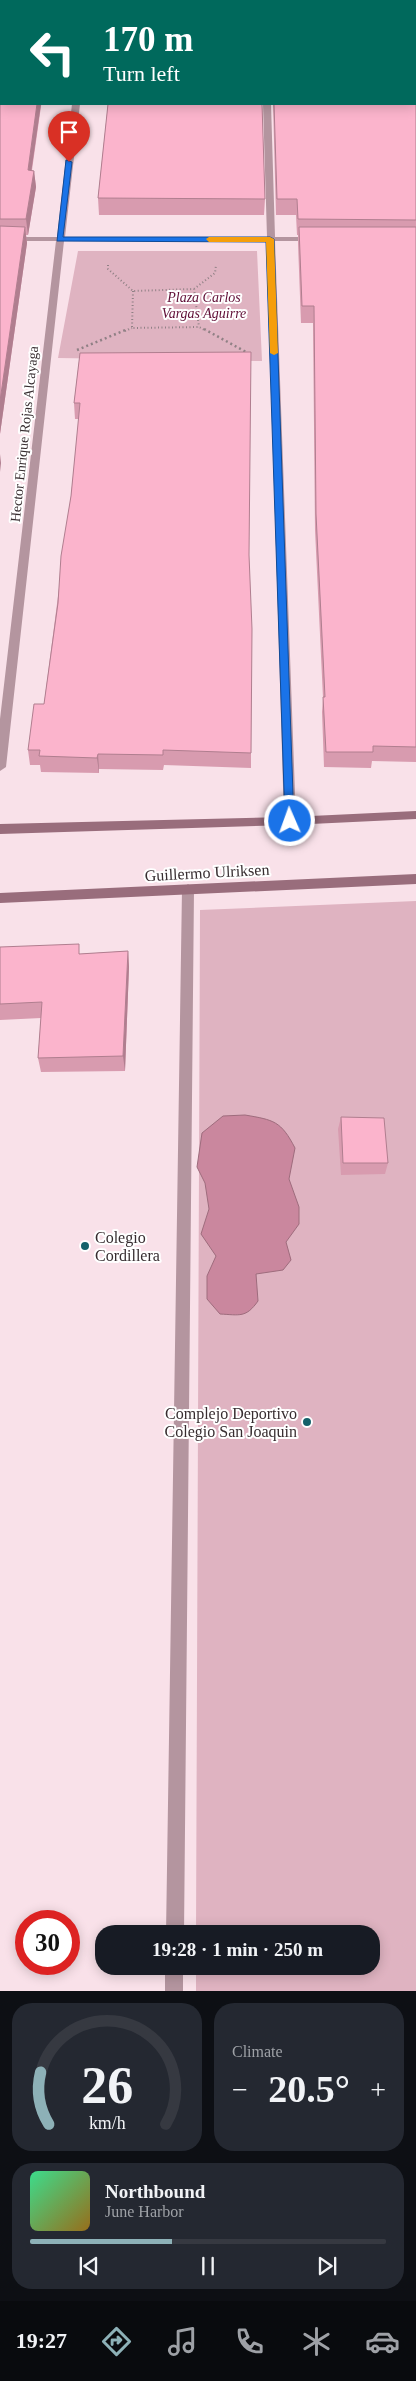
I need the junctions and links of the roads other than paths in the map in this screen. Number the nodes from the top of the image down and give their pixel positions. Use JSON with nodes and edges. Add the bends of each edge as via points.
{"nodes":[{"id":1,"x":76,"y":105,"type":"edge"},
{"id":2,"x":267,"y":105,"type":"edge"},
{"id":3,"x":270,"y":239,"type":"junction"},
{"id":4,"x":0,"y":240,"type":"edge"},
{"id":5,"x":59,"y":240,"type":"junction"},
{"id":6,"x":319,"y":240,"type":"edge"},
{"id":7,"x":0,"y":767,"type":"edge"},
{"id":8,"x":416,"y":815,"type":"edge"},
{"id":9,"x":290,"y":821,"type":"junction"},
{"id":10,"x":0,"y":829,"type":"edge"},
{"id":11,"x":416,"y":879,"type":"edge"},
{"id":12,"x":188,"y":889,"type":"junction"},
{"id":13,"x":0,"y":898,"type":"edge"},
{"id":14,"x":175,"y":1925,"type":"edge"},
{"id":15,"x":174,"y":1975,"type":"edge"},
{"id":16,"x":174,"y":1991,"type":"edge"}],
"edges":[{"from":1,"to":5,"type":"street","name":"Hector Enrique Rojas Alcayaga"},
{"from":2,"to":3,"type":"street"},
{"from":3,"to":5,"type":"street"},
{"from":3,"to":6,"type":"street"},
{"from":3,"to":9,"type":"street"},
{"from":4,"to":5,"type":"street"},
{"from":5,"to":7,"type":"street","name":"Hector Enrique Rojas Alcayaga"},
{"from":8,"to":9,"type":"main road"},
{"from":9,"to":10,"type":"main road"},
{"from":11,"to":12,"type":"main road","name":"Guillermo Ulriksen"},
{"from":12,"to":13,"type":"main road","name":"Guillermo Ulriksen"},
{"from":12,"to":14,"type":"street"},
{"from":15,"to":16,"type":"street"}]}
